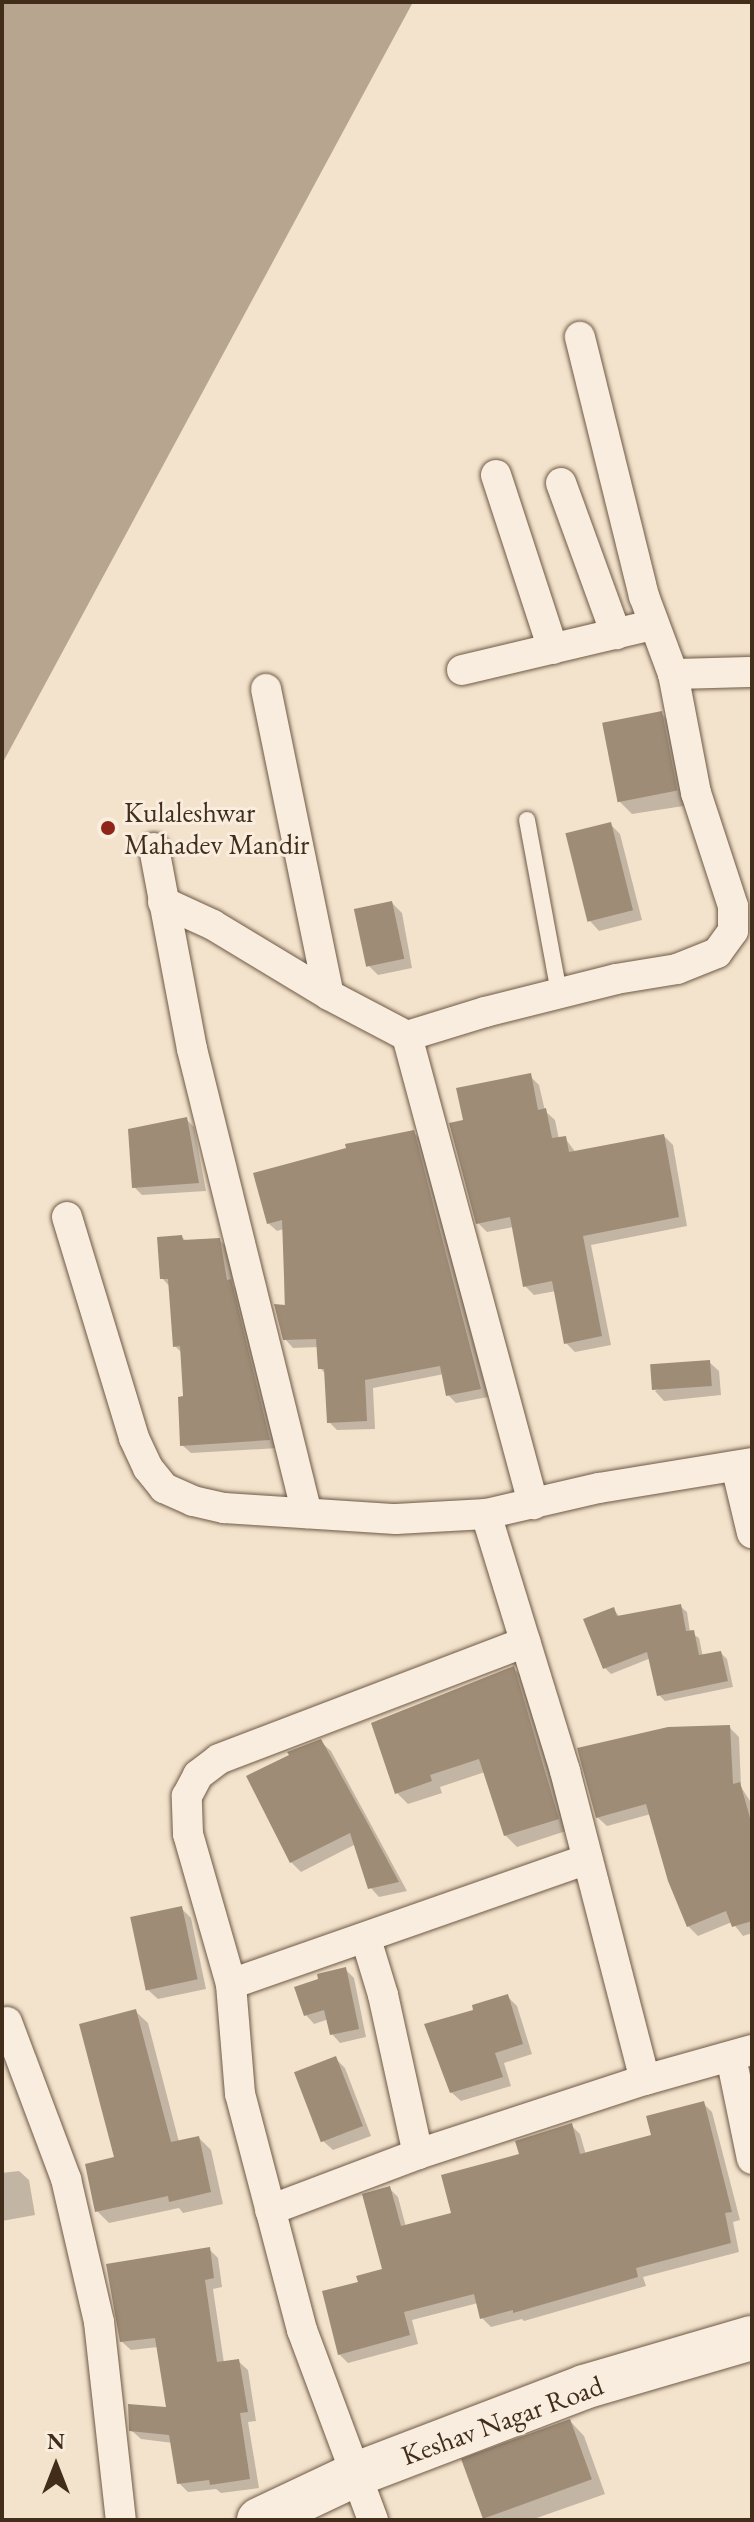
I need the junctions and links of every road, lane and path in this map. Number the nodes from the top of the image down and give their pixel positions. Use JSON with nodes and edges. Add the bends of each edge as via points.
{"nodes":[{"id":1,"x":580,"y":337,"type":"dead end"},
{"id":2,"x":496,"y":475,"type":"dead end"},
{"id":3,"x":561,"y":483,"type":"dead end"},
{"id":4,"x":653,"y":625,"type":"junction"},
{"id":5,"x":616,"y":634,"type":"junction"},
{"id":6,"x":553,"y":649,"type":"junction"},
{"id":7,"x":462,"y":670,"type":"dead end"},
{"id":8,"x":752,"y":672,"type":"edge"},
{"id":9,"x":673,"y":674,"type":"junction"},
{"id":10,"x":266,"y":689,"type":"dead end"},
{"id":11,"x":527,"y":820,"type":"dead end"},
{"id":12,"x":154,"y":848,"type":"dead end"},
{"id":13,"x":163,"y":902,"type":"junction"},
{"id":14,"x":559,"y":993,"type":"junction"},
{"id":15,"x":329,"y":995,"type":"junction"},
{"id":16,"x":407,"y":1036,"type":"junction"},
{"id":17,"x":67,"y":1217,"type":"dead end"},
{"id":18,"x":744,"y":1464,"type":"edge"},
{"id":19,"x":533,"y":1504,"type":"junction"},
{"id":20,"x":307,"y":1513,"type":"junction"},
{"id":21,"x":486,"y":1514,"type":"junction"},
{"id":22,"x":752,"y":1533,"type":"edge"},
{"id":23,"x":525,"y":1642,"type":"junction"},
{"id":24,"x":587,"y":1859,"type":"junction"},
{"id":25,"x":366,"y":1939,"type":"junction"},
{"id":26,"x":231,"y":1984,"type":"junction"},
{"id":27,"x":8,"y":2036,"type":"edge"},
{"id":28,"x":742,"y":2054,"type":"edge"},
{"id":29,"x":645,"y":2080,"type":"junction"},
{"id":30,"x":418,"y":2154,"type":"junction"},
{"id":31,"x":752,"y":2159,"type":"edge"},
{"id":32,"x":270,"y":2210,"type":"junction"},
{"id":33,"x":752,"y":2338,"type":"edge"},
{"id":34,"x":354,"y":2475,"type":"junction"},
{"id":35,"x":121,"y":2520,"type":"edge"},
{"id":36,"x":259,"y":2520,"type":"edge"},
{"id":37,"x":373,"y":2520,"type":"edge"}],
"edges":[{"from":1,"to":4,"type":"street"},
{"from":2,"to":6,"type":"street"},
{"from":3,"to":5,"type":"street"},
{"from":4,"to":5,"type":"street"},
{"from":4,"to":9,"type":"street"},
{"from":5,"to":6,"type":"street"},
{"from":6,"to":7,"type":"street"},
{"from":8,"to":9,"type":"street"},
{"from":9,"to":14,"type":"street","via":[[696,793],[733,906],[733,931],[717,953],[677,969]]},
{"from":10,"to":15,"type":"street"},
{"from":11,"to":14,"type":"lane"},
{"from":12,"to":13,"type":"street"},
{"from":13,"to":15,"type":"street","via":[[213,925]]},
{"from":13,"to":20,"type":"street","via":[[192,1049]]},
{"from":14,"to":16,"type":"street"},
{"from":15,"to":16,"type":"street"},
{"from":16,"to":19,"type":"street"},
{"from":17,"to":20,"type":"street","via":[[134,1438],[164,1488],[224,1508]]},
{"from":18,"to":19,"type":"street"},
{"from":18,"to":22,"type":"street"},
{"from":19,"to":21,"type":"street"},
{"from":20,"to":21,"type":"street","via":[[396,1519]]},
{"from":21,"to":23,"type":"street"},
{"from":23,"to":24,"type":"street"},
{"from":23,"to":26,"type":"street","via":[[219,1759],[198,1775],[187,1796],[188,1834]]},
{"from":24,"to":25,"type":"street"},
{"from":24,"to":29,"type":"street"},
{"from":25,"to":26,"type":"street"},
{"from":25,"to":30,"type":"street"},
{"from":26,"to":32,"type":"street","via":[[240,2094]]},
{"from":27,"to":35,"type":"street","via":[[66,2179],[99,2322]]},
{"from":28,"to":29,"type":"street"},
{"from":28,"to":31,"type":"street"},
{"from":29,"to":30,"type":"street"},
{"from":30,"to":32,"type":"street"},
{"from":32,"to":34,"type":"street","via":[[302,2330]]},
{"from":33,"to":34,"type":"street","name":"Keshav Nagar Road","via":[[584,2387]]},
{"from":34,"to":36,"type":"street","name":"Keshav Nagar Road"},
{"from":34,"to":37,"type":"street"}]}
